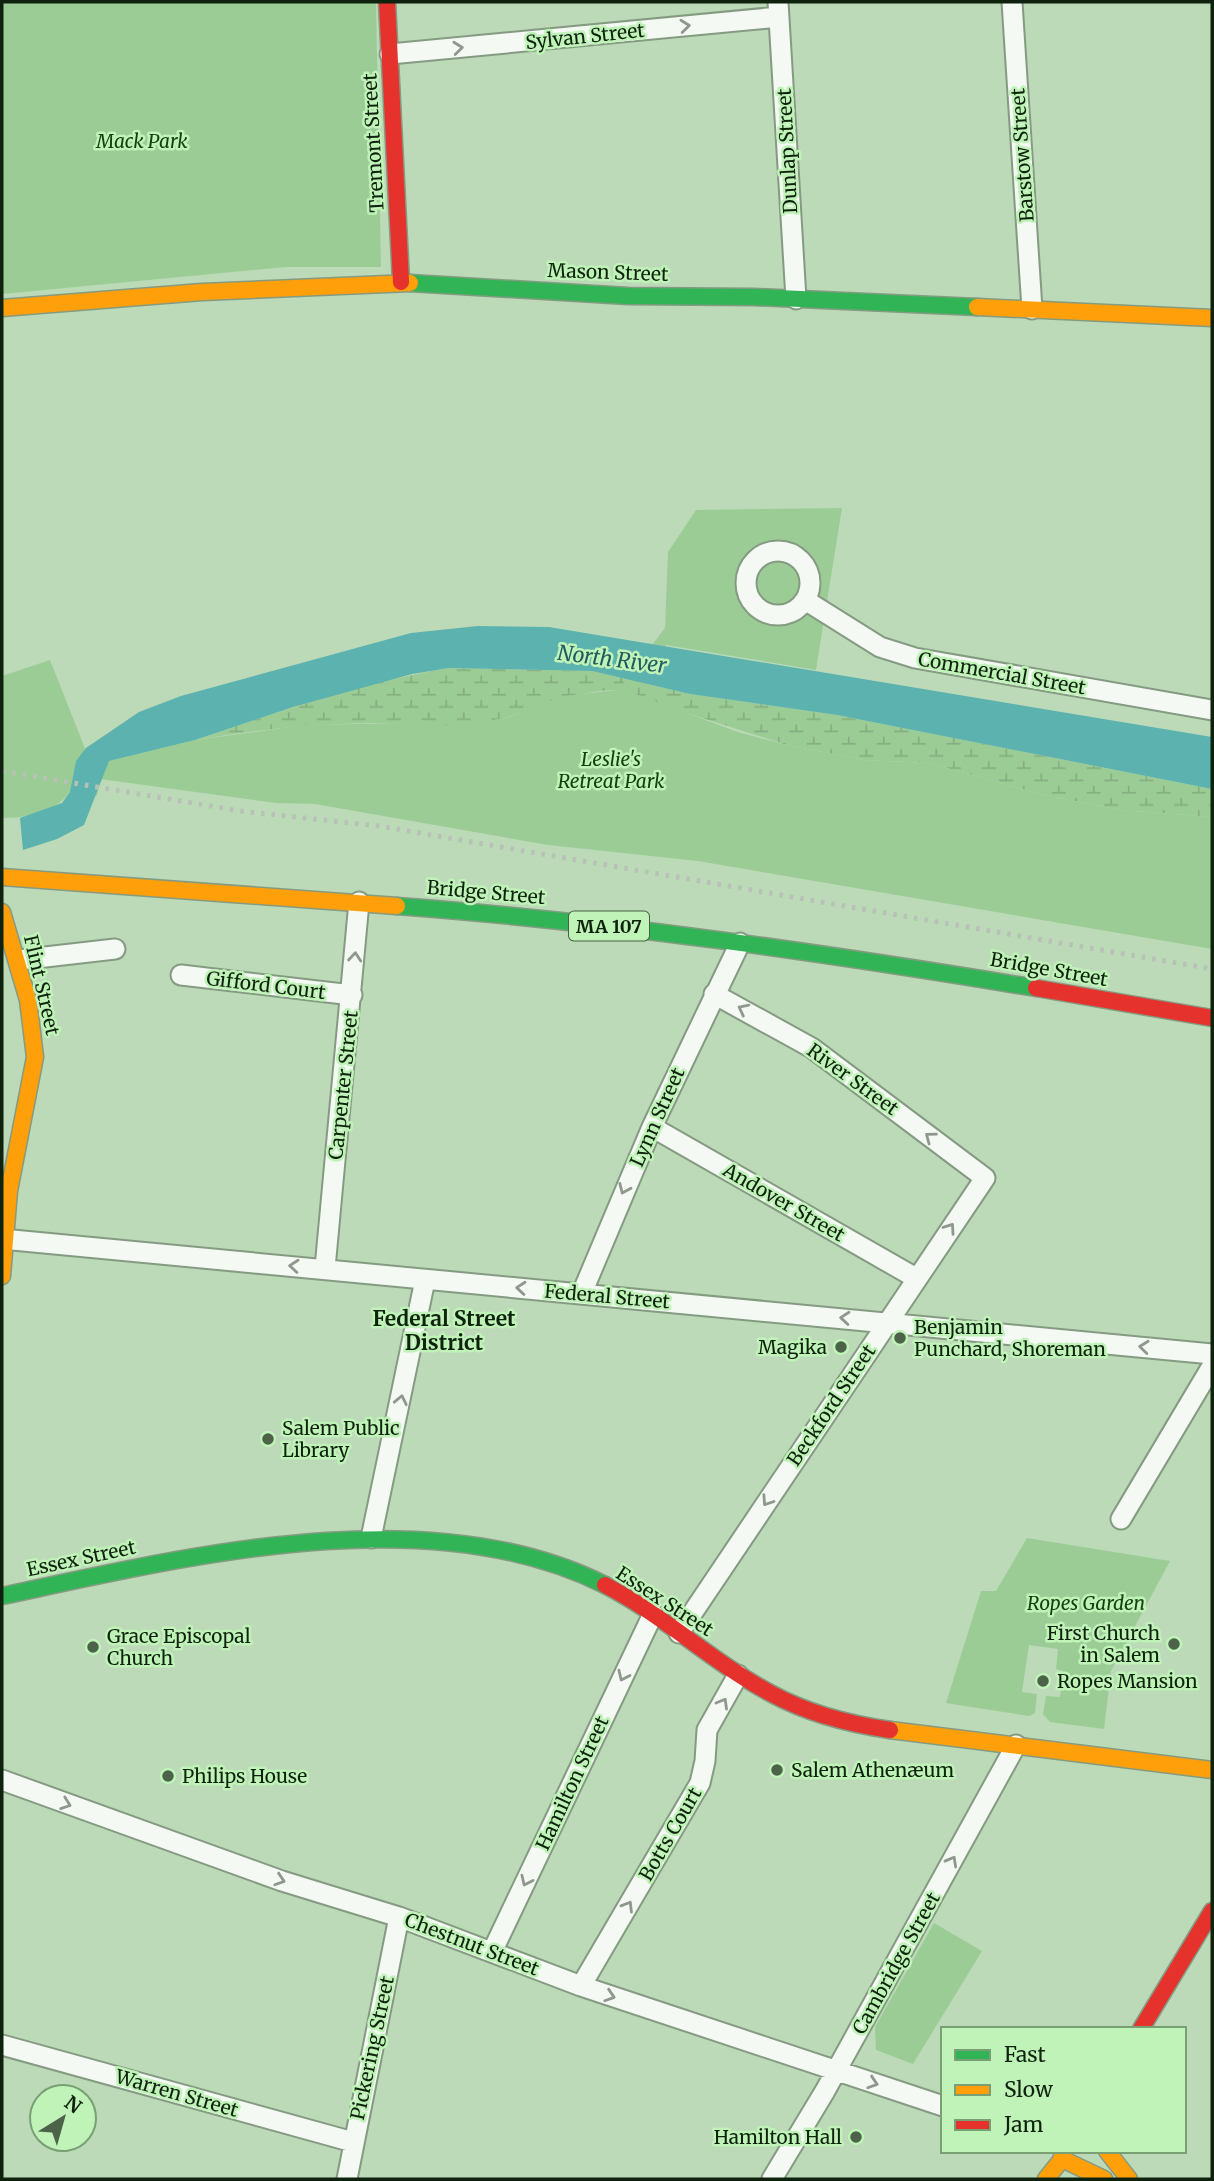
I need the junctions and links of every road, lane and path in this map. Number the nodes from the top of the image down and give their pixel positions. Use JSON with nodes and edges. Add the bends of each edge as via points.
{"nodes":[{"id":1,"x":387,"y":2,"type":"edge"},
{"id":2,"x":1012,"y":2,"type":"edge"},
{"id":3,"x":778,"y":9,"type":"edge"},
{"id":4,"x":390,"y":54,"type":"junction"},
{"id":5,"x":401,"y":282,"type":"junction"},
{"id":6,"x":796,"y":299,"type":"junction"},
{"id":7,"x":2,"y":309,"type":"edge"},
{"id":8,"x":1032,"y":309,"type":"junction"},
{"id":9,"x":1212,"y":318,"type":"edge"},
{"id":10,"x":805,"y":600,"type":"dead end"},
{"id":11,"x":1212,"y":710,"type":"edge"},
{"id":12,"x":2,"y":877,"type":"edge"},
{"id":13,"x":359,"y":902,"type":"junction"},
{"id":14,"x":2,"y":912,"type":"edge"},
{"id":15,"x":740,"y":943,"type":"junction"},
{"id":16,"x":115,"y":948,"type":"dead end"},
{"id":17,"x":19,"y":960,"type":"junction"},
{"id":18,"x":181,"y":975,"type":"dead end"},
{"id":19,"x":713,"y":993,"type":"junction"},
{"id":20,"x":352,"y":995,"type":"junction"},
{"id":21,"x":1212,"y":1018,"type":"edge"},
{"id":22,"x":652,"y":1127,"type":"junction"},
{"id":23,"x":985,"y":1178,"type":"joint"},
{"id":24,"x":4,"y":1240,"type":"edge"},
{"id":25,"x":325,"y":1268,"type":"junction"},
{"id":26,"x":2,"y":1276,"type":"edge"},
{"id":27,"x":916,"y":1278,"type":"junction"},
{"id":28,"x":425,"y":1280,"type":"junction"},
{"id":29,"x":582,"y":1293,"type":"junction"},
{"id":30,"x":886,"y":1322,"type":"junction"},
{"id":31,"x":1212,"y":1354,"type":"edge"},
{"id":32,"x":1212,"y":1366,"type":"edge"},
{"id":33,"x":1121,"y":1519,"type":"dead end"},
{"id":34,"x":372,"y":1538,"type":"junction"},
{"id":35,"x":2,"y":1596,"type":"edge"},
{"id":36,"x":653,"y":1614,"type":"junction"},
{"id":37,"x":679,"y":1633,"type":"junction"},
{"id":38,"x":738,"y":1675,"type":"junction"},
{"id":39,"x":1016,"y":1745,"type":"junction"},
{"id":40,"x":1195,"y":1768,"type":"junction"},
{"id":41,"x":1212,"y":1770,"type":"edge"},
{"id":42,"x":2,"y":1780,"type":"edge"},
{"id":43,"x":1212,"y":1785,"type":"edge"},
{"id":44,"x":1212,"y":1911,"type":"edge"},
{"id":45,"x":399,"y":1917,"type":"junction"},
{"id":46,"x":492,"y":1952,"type":"junction"},
{"id":47,"x":581,"y":1986,"type":"junction"},
{"id":48,"x":1142,"y":2027,"type":"edge"},
{"id":49,"x":2,"y":2045,"type":"edge"},
{"id":50,"x":836,"y":2071,"type":"junction"},
{"id":51,"x":941,"y":2105,"type":"edge"},
{"id":52,"x":353,"y":2142,"type":"junction"},
{"id":53,"x":1105,"y":2153,"type":"edge"},
{"id":54,"x":1107,"y":2153,"type":"edge"},
{"id":55,"x":1062,"y":2155,"type":"edge"},
{"id":56,"x":1085,"y":2176,"type":"edge"},
{"id":57,"x":347,"y":2179,"type":"edge"},
{"id":58,"x":772,"y":2179,"type":"edge"},
{"id":59,"x":1046,"y":2179,"type":"edge"},
{"id":60,"x":1129,"y":2179,"type":"edge"}],
"edges":[{"from":1,"to":4,"type":"main road","name":"Tremont Street"},
{"from":2,"to":8,"type":"street","name":"Barstow Street"},
{"from":4,"to":3,"type":"street","name":"Sylvan Street","one_way":true},
{"from":3,"to":6,"type":"street","name":"Dunlap Street"},
{"from":4,"to":5,"type":"main road","name":"Tremont Street"},
{"from":5,"to":6,"type":"main road","name":"Mason Street","via":[[628,296]]},
{"from":5,"to":7,"type":"main road","name":"Mason Street"},
{"from":6,"to":8,"type":"main road","name":"Mason Street"},
{"from":8,"to":9,"type":"main road","name":"Mason Street"},
{"from":10,"to":11,"type":"street","name":"Commercial Street","via":[[880,647],[915,658]]},
{"from":12,"to":13,"type":"main road","name":"Bridge Street","number":"MA 107"},
{"from":13,"to":15,"type":"main road","name":"Bridge Street","number":"MA 107","via":[[484,911]]},
{"from":20,"to":13,"type":"street","name":"Carpenter Street","one_way":true},
{"from":14,"to":17,"type":"main road","name":"Flint Street"},
{"from":15,"to":19,"type":"street","name":"Lynn Street"},
{"from":15,"to":21,"type":"main road","name":"Bridge Street","number":"MA 107"},
{"from":16,"to":17,"type":"street"},
{"from":17,"to":24,"type":"main road","name":"Flint Street","via":[[35,1057]]},
{"from":18,"to":20,"type":"street","name":"Gifford Court"},
{"from":19,"to":22,"type":"street","name":"Lynn Street"},
{"from":23,"to":19,"type":"street","name":"River Street","one_way":true,"via":[[812,1048]]},
{"from":20,"to":25,"type":"street","name":"Carpenter Street"},
{"from":22,"to":27,"type":"street","name":"Andover Street"},
{"from":22,"to":29,"type":"street","name":"Lynn Street","one_way":true},
{"from":27,"to":23,"type":"street","name":"Beckford Street","one_way":true},
{"from":25,"to":24,"type":"street","name":"Federal Street","one_way":true},
{"from":24,"to":26,"type":"main road","name":"Flint Street"},
{"from":25,"to":28,"type":"street","name":"Federal Street"},
{"from":27,"to":30,"type":"street","name":"Beckford Street"},
{"from":29,"to":28,"type":"street","name":"Federal Street","one_way":true},
{"from":34,"to":28,"type":"street","one_way":true},
{"from":30,"to":29,"type":"street","name":"Federal Street","one_way":true},
{"from":31,"to":30,"type":"street","name":"Federal Street","one_way":true},
{"from":30,"to":37,"type":"street","name":"Beckford Street","one_way":true},
{"from":32,"to":33,"type":"street"},
{"from":34,"to":35,"type":"main road","name":"Essex Street","via":[[207,1555]]},
{"from":34,"to":36,"type":"main road","name":"Essex Street","via":[[494,1550],[602,1584]]},
{"from":36,"to":37,"type":"main road","name":"Essex Street"},
{"from":36,"to":46,"type":"street","name":"Hamilton Street","one_way":true},
{"from":37,"to":38,"type":"main road","name":"Essex Street"},
{"from":38,"to":39,"type":"main road","name":"Essex Street","via":[[799,1707],[830,1717]]},
{"from":47,"to":38,"type":"street","name":"Botts Court","one_way":true,"via":[[700,1783],[707,1730]]},
{"from":39,"to":40,"type":"main road","name":"Essex Street"},
{"from":50,"to":39,"type":"street","name":"Cambridge Street","one_way":true},
{"from":40,"to":41,"type":"main road","name":"Essex Street"},
{"from":40,"to":43,"type":"main road"},
{"from":42,"to":45,"type":"street","name":"Chestnut Street","one_way":true,"via":[[282,1881]]},
{"from":44,"to":48,"type":"main road"},
{"from":45,"to":46,"type":"street","name":"Chestnut Street"},
{"from":45,"to":52,"type":"street","name":"Pickering Street"},
{"from":46,"to":47,"type":"street","name":"Chestnut Street"},
{"from":47,"to":50,"type":"street","name":"Chestnut Street","one_way":true},
{"from":49,"to":52,"type":"street","name":"Warren Street"},
{"from":50,"to":51,"type":"street","name":"Chestnut Street","one_way":true},
{"from":50,"to":58,"type":"street","name":"Cambridge Street"},
{"from":52,"to":57,"type":"street","name":"Pickering Street"},
{"from":53,"to":56,"type":"main road"},
{"from":54,"to":60,"type":"main road"},
{"from":55,"to":56,"type":"main road"},
{"from":55,"to":59,"type":"main road"}]}
